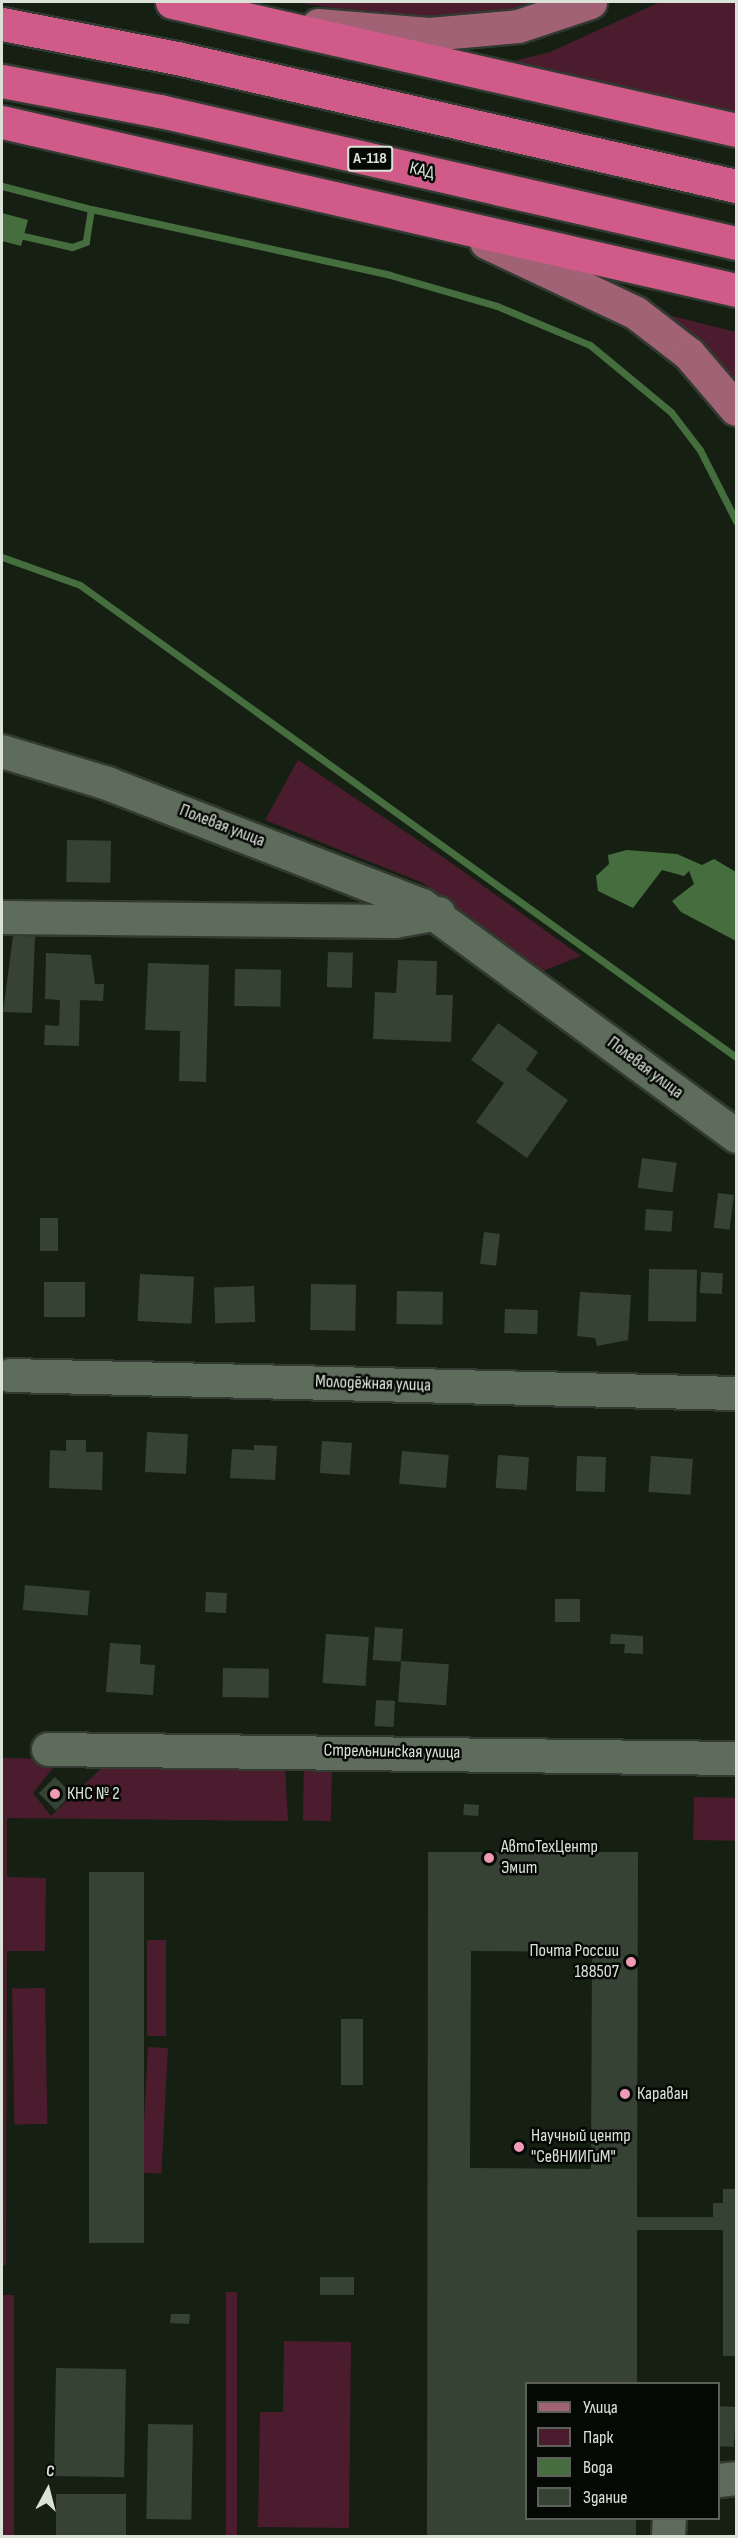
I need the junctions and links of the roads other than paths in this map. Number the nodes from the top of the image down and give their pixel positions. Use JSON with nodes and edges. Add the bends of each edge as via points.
{"nodes":[{"id":1,"x":172,"y":2,"type":"edge"},
{"id":2,"x":590,"y":2,"type":"edge"},
{"id":3,"x":268,"y":22,"type":"junction"},
{"id":4,"x":2,"y":24,"type":"edge"},
{"id":5,"x":2,"y":81,"type":"edge"},
{"id":6,"x":2,"y":122,"type":"edge"},
{"id":7,"x":736,"y":130,"type":"edge"},
{"id":8,"x":736,"y":186,"type":"edge"},
{"id":9,"x":431,"y":220,"type":"junction"},
{"id":10,"x":736,"y":243,"type":"edge"},
{"id":11,"x":736,"y":290,"type":"edge"},
{"id":12,"x":736,"y":409,"type":"edge"},
{"id":13,"x":2,"y":751,"type":"edge"},
{"id":14,"x":438,"y":913,"type":"junction"},
{"id":15,"x":4,"y":917,"type":"dead end"},
{"id":16,"x":736,"y":1136,"type":"edge"},
{"id":17,"x":10,"y":1375,"type":"dead end"},
{"id":18,"x":736,"y":1394,"type":"edge"},
{"id":19,"x":48,"y":1749,"type":"dead end"},
{"id":20,"x":736,"y":1758,"type":"edge"},
{"id":21,"x":736,"y":2478,"type":"edge"},
{"id":22,"x":720,"y":2480,"type":"edge"},
{"id":23,"x":669,"y":2520,"type":"edge"},
{"id":24,"x":668,"y":2536,"type":"edge"}],
"edges":[{"from":1,"to":3,"type":"highway"},
{"from":2,"to":3,"type":"main road","via":[[518,26],[429,34]]},
{"from":3,"to":7,"type":"highway"},
{"from":4,"to":8,"type":"highway","via":[[177,58]]},
{"from":5,"to":10,"type":"highway","name":"КАД","number":"А-118","via":[[160,111]]},
{"from":6,"to":9,"type":"highway"},
{"from":9,"to":11,"type":"highway"},
{"from":9,"to":12,"type":"main road","via":[[636,313],[689,354]]},
{"from":13,"to":14,"type":"street","name":"Полевая улица","via":[[107,783]]},
{"from":14,"to":15,"type":"street","via":[[394,921]]},
{"from":14,"to":16,"type":"street","name":"Полевая улица"},
{"from":17,"to":18,"type":"street","name":"Молодёжная улица"},
{"from":19,"to":20,"type":"street","name":"Стрельнинская улица"},
{"from":21,"to":22,"type":"street"},
{"from":23,"to":24,"type":"street"}]}
